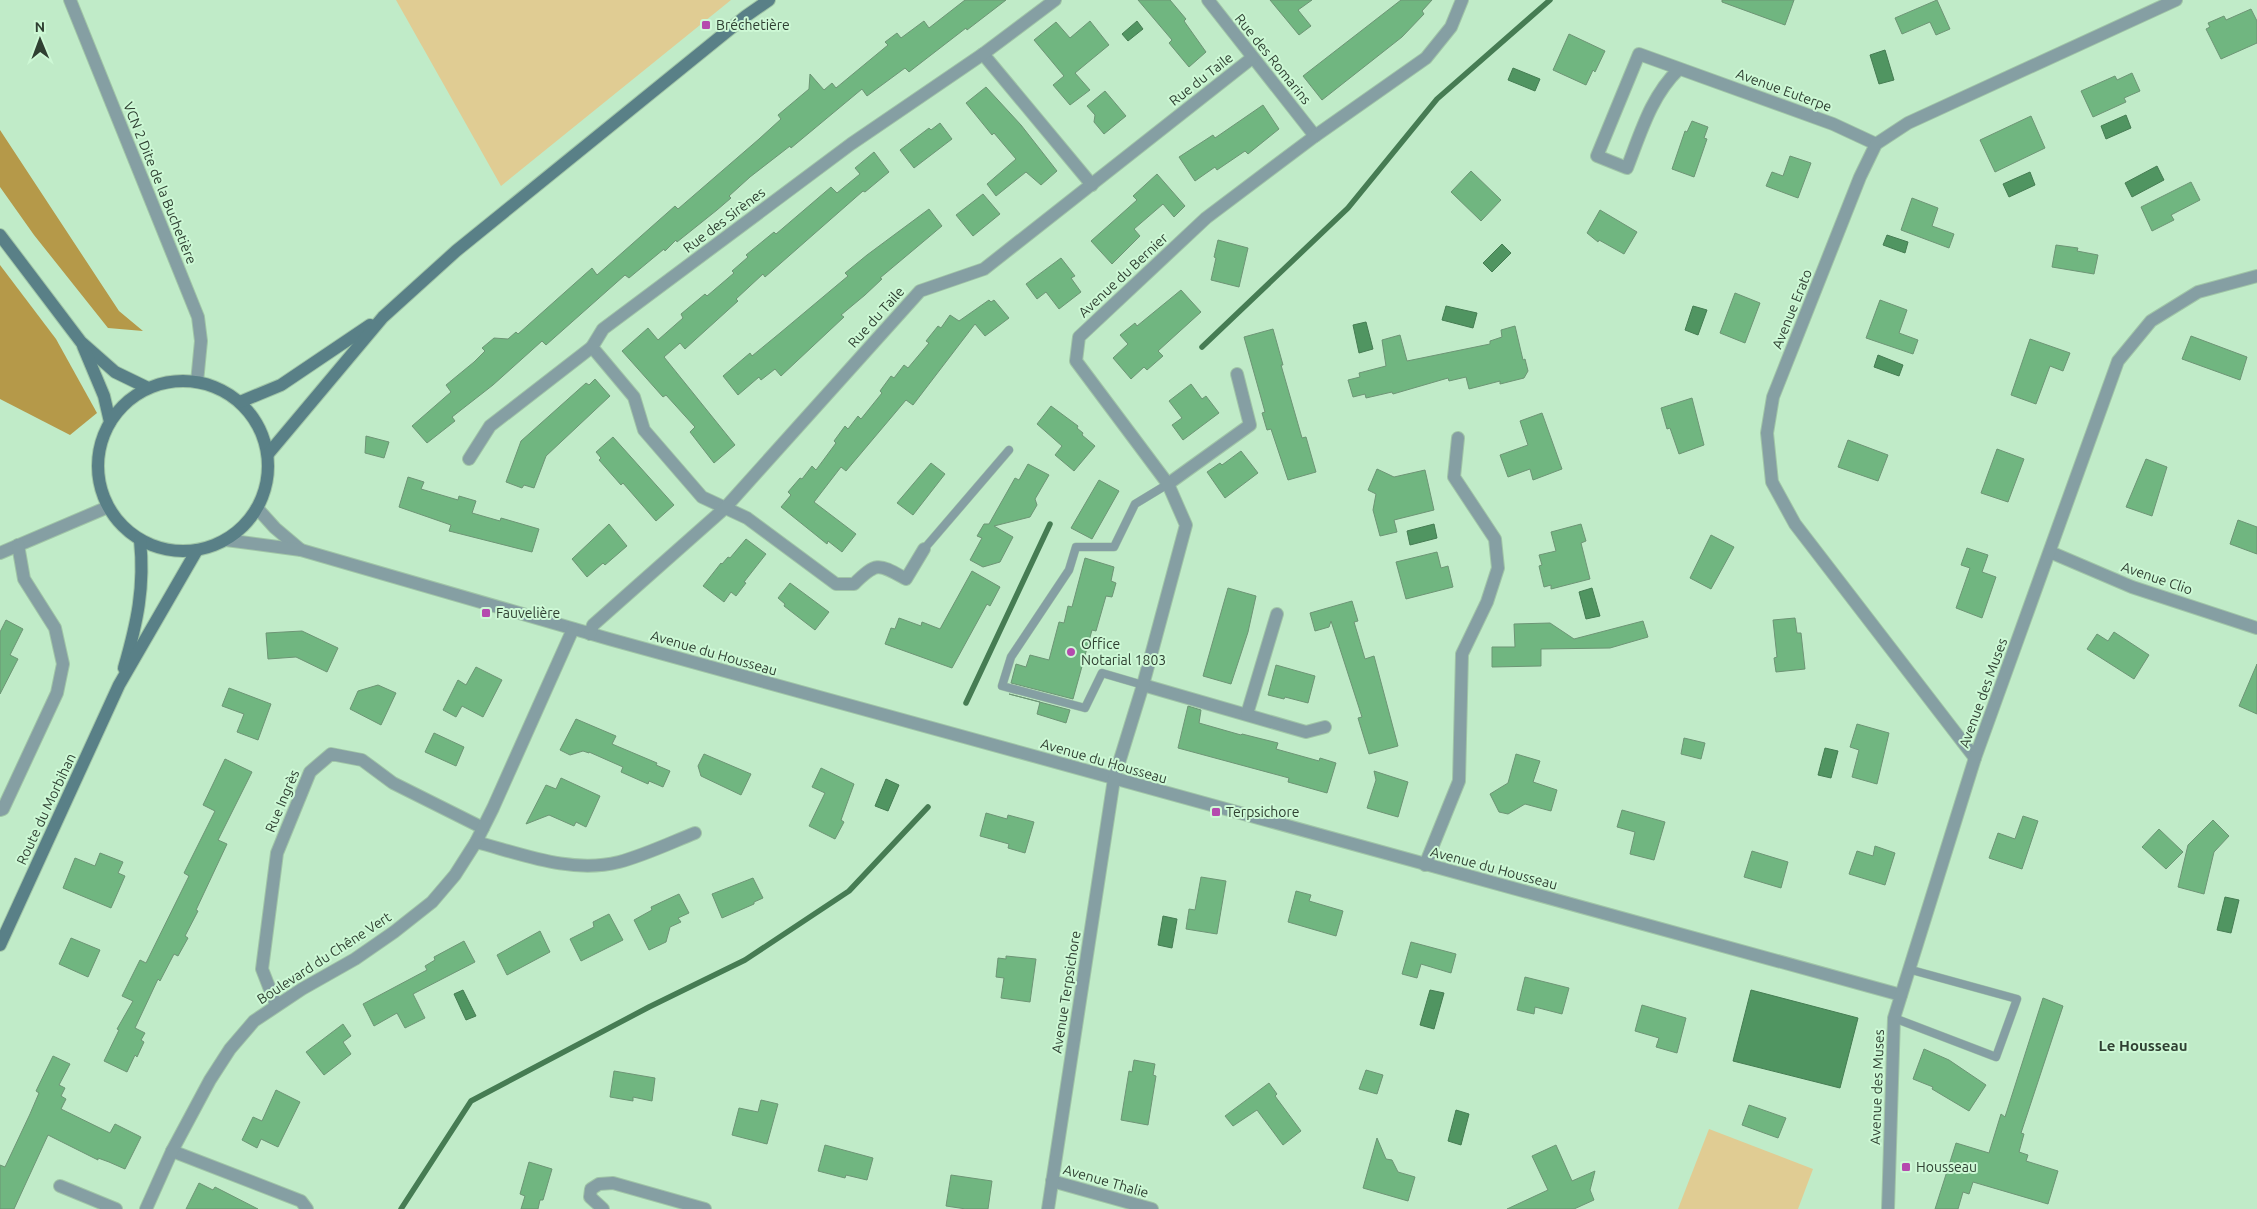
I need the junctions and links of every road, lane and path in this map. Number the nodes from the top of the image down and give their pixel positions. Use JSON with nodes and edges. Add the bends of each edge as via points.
{"nodes":[{"id":1,"x":70,"y":0,"type":"edge"},
{"id":2,"x":769,"y":0,"type":"edge"},
{"id":3,"x":1055,"y":0,"type":"edge"},
{"id":4,"x":1208,"y":0,"type":"edge"},
{"id":5,"x":1462,"y":0,"type":"edge"},
{"id":6,"x":2176,"y":0,"type":"edge"},
{"id":7,"x":983,"y":54,"type":"junction"},
{"id":8,"x":1252,"y":58,"type":"junction"},
{"id":9,"x":1679,"y":69,"type":"junction"},
{"id":10,"x":1315,"y":136,"type":"junction"},
{"id":11,"x":1876,"y":144,"type":"junction"},
{"id":12,"x":1092,"y":185,"type":"junction"},
{"id":13,"x":0,"y":235,"type":"edge"},
{"id":14,"x":2257,"y":276,"type":"edge"},
{"id":15,"x":383,"y":317,"type":"junction"},
{"id":16,"x":81,"y":342,"type":"junction"},
{"id":17,"x":592,"y":347,"type":"junction"},
{"id":18,"x":1236,"y":374,"type":"dead end"},
{"id":19,"x":198,"y":382,"type":"junction"},
{"id":20,"x":148,"y":388,"type":"junction"},
{"id":21,"x":240,"y":402,"type":"junction"},
{"id":22,"x":110,"y":422,"type":"junction"},
{"id":23,"x":1458,"y":438,"type":"dead end"},
{"id":24,"x":1009,"y":450,"type":"dead end"},
{"id":25,"x":268,"y":454,"type":"junction"},
{"id":26,"x":469,"y":459,"type":"dead end"},
{"id":27,"x":1168,"y":484,"type":"junction"},
{"id":28,"x":108,"y":506,"type":"junction"},
{"id":29,"x":258,"y":508,"type":"junction"},
{"id":30,"x":724,"y":508,"type":"junction"},
{"id":31,"x":140,"y":540,"type":"junction"},
{"id":32,"x":226,"y":540,"type":"junction"},
{"id":33,"x":18,"y":545,"type":"junction"},
{"id":34,"x":197,"y":550,"type":"junction"},
{"id":35,"x":301,"y":550,"type":"junction"},
{"id":36,"x":924,"y":550,"type":"joint"},
{"id":37,"x":0,"y":552,"type":"edge"},
{"id":38,"x":2050,"y":552,"type":"junction"},
{"id":39,"x":1277,"y":614,"type":"dead end"},
{"id":40,"x":2257,"y":628,"type":"edge"},
{"id":41,"x":573,"y":629,"type":"junction"},
{"id":42,"x":590,"y":634,"type":"junction"},
{"id":43,"x":120,"y":685,"type":"junction"},
{"id":44,"x":1143,"y":685,"type":"junction"},
{"id":45,"x":1247,"y":714,"type":"junction"},
{"id":46,"x":1325,"y":727,"type":"dead end"},
{"id":47,"x":1975,"y":758,"type":"junction"},
{"id":48,"x":1114,"y":779,"type":"junction"},
{"id":49,"x":0,"y":810,"type":"edge"},
{"id":50,"x":483,"y":828,"type":"junction"},
{"id":51,"x":695,"y":834,"type":"dead end"},
{"id":52,"x":476,"y":842,"type":"junction"},
{"id":53,"x":1425,"y":865,"type":"junction"},
{"id":54,"x":0,"y":945,"type":"edge"},
{"id":55,"x":1908,"y":969,"type":"junction"},
{"id":56,"x":1901,"y":995,"type":"junction"},
{"id":57,"x":276,"y":1005,"type":"junction"},
{"id":58,"x":1894,"y":1018,"type":"junction"},
{"id":59,"x":172,"y":1151,"type":"junction"},
{"id":60,"x":1052,"y":1181,"type":"junction"},
{"id":61,"x":60,"y":1186,"type":"dead end"},
{"id":62,"x":116,"y":1209,"type":"edge"},
{"id":63,"x":146,"y":1209,"type":"edge"},
{"id":64,"x":307,"y":1209,"type":"edge"},
{"id":65,"x":602,"y":1209,"type":"edge"},
{"id":66,"x":705,"y":1209,"type":"edge"},
{"id":67,"x":1048,"y":1209,"type":"edge"},
{"id":68,"x":1152,"y":1209,"type":"edge"},
{"id":69,"x":1888,"y":1209,"type":"edge"}],
"edges":[{"from":1,"to":19,"type":"street","name":"VCN 2 Dite de la Buchetière","via":[[198,317],[201,336]]},
{"from":2,"to":15,"type":"main road","via":[[456,251]]},
{"from":3,"to":7,"type":"street","name":"Rue des Sirènes"},
{"from":4,"to":8,"type":"street","name":"Rue des Romarins"},
{"from":5,"to":10,"type":"street","name":"Avenue du Bernier","via":[[1451,27],[1426,58]]},
{"from":6,"to":11,"type":"street","via":[[1908,123]]},
{"from":7,"to":12,"type":"street"},
{"from":7,"to":17,"type":"street","name":"Rue des Sirènes","via":[[851,144],[675,275],[603,329]]},
{"from":8,"to":10,"type":"street","name":"Rue des Romarins"},
{"from":8,"to":12,"type":"street","name":"Rue du Taile"},
{"from":9,"to":9,"type":"street","name":"Avenue Euterpe","via":[[1651,105],[1627,168],[1597,156],[1639,54]]},
{"from":9,"to":11,"type":"street","name":"Avenue Euterpe","via":[[1833,124]]},
{"from":10,"to":27,"type":"street","name":"Avenue du Bernier","via":[[1206,218],[1079,337],[1076,361]]},
{"from":11,"to":47,"type":"street","name":"Avenue Erato","via":[[1773,397],[1767,433],[1772,482],[1795,524]]},
{"from":12,"to":30,"type":"street","name":"Rue du Taile","via":[[984,269],[920,291]]},
{"from":13,"to":16,"type":"main road"},
{"from":14,"to":38,"type":"street","name":"Avenue des Muses","via":[[2198,292],[2151,321],[2118,361]]},
{"from":15,"to":21,"type":"main road","via":[[281,385]]},
{"from":15,"to":25,"type":"main road"},
{"from":16,"to":20,"type":"main road","via":[[115,372]]},
{"from":16,"to":22,"type":"main road","via":[[104,396]]},
{"from":17,"to":26,"type":"street","name":"Rue des Sirènes","via":[[490,426]]},
{"from":17,"to":30,"type":"street","via":[[634,396],[644,430],[702,497]]},
{"from":18,"to":27,"type":"street","via":[[1250,425]]},
{"from":19,"to":20,"type":"main road","via":[[164,383]]},
{"from":19,"to":21,"type":"main road","via":[[220,389]]},
{"from":20,"to":22,"type":"main road","via":[[126,402]]},
{"from":21,"to":25,"type":"main road","via":[[258,425]]},
{"from":22,"to":28,"type":"main road","via":[[99,450],[98,479]]},
{"from":23,"to":53,"type":"street","via":[[1454,477],[1496,538],[1498,568],[1487,602],[1462,654],[1459,781]]},
{"from":24,"to":36,"type":"lane"},
{"from":25,"to":29,"type":"main road","via":[[265,490]]},
{"from":27,"to":44,"type":"street","name":"Avenue du Bernier","via":[[1186,526]]},
{"from":27,"to":44,"type":"lane","via":[[1135,504],[1114,547],[1076,547],[1069,570],[1011,657],[1002,686],[1085,708],[1102,673]]},
{"from":28,"to":31,"type":"main road","via":[[127,531]]},
{"from":28,"to":33,"type":"street"},
{"from":29,"to":32,"type":"main road","via":[[244,526]]},
{"from":29,"to":35,"type":"street","name":"Avenue du Housseau","via":[[274,528]]},
{"from":30,"to":36,"type":"street","via":[[747,518],[836,584],[854,584],[870,568],[884,567],[906,579]]},
{"from":30,"to":42,"type":"street","name":"Rue du Taile","via":[[593,625]]},
{"from":31,"to":34,"type":"main road","via":[[158,548]]},
{"from":31,"to":43,"type":"main road","name":"Route du Morbihan","via":[[143,574],[140,597]]},
{"from":32,"to":34,"type":"main road"},
{"from":32,"to":35,"type":"street","name":"Avenue du Housseau"},
{"from":33,"to":37,"type":"street"},
{"from":33,"to":49,"type":"street","via":[[24,579],[55,628],[63,664],[57,693]]},
{"from":34,"to":43,"type":"main road","name":"Route du Morbihan"},
{"from":35,"to":41,"type":"street","name":"Avenue du Housseau"},
{"from":38,"to":40,"type":"street","name":"Avenue Clio","via":[[2132,587]]},
{"from":38,"to":47,"type":"street","name":"Avenue des Muses"},
{"from":39,"to":45,"type":"street"},
{"from":41,"to":42,"type":"street","name":"Avenue du Housseau"},
{"from":41,"to":50,"type":"street","name":"Boulevard du Chêne Vert"},
{"from":42,"to":48,"type":"street","name":"Avenue du Housseau"},
{"from":43,"to":54,"type":"main road","name":"Route du Morbihan"},
{"from":44,"to":45,"type":"street"},
{"from":44,"to":48,"type":"street","name":"Avenue du Bernier"},
{"from":45,"to":46,"type":"street","via":[[1306,732]]},
{"from":47,"to":55,"type":"street","name":"Avenue des Muses"},
{"from":48,"to":53,"type":"street","name":"Avenue du Housseau"},
{"from":48,"to":60,"type":"street","name":"Avenue Terpsichore"},
{"from":50,"to":52,"type":"street","name":"Boulevard du Chêne Vert"},
{"from":50,"to":57,"type":"street","name":"Rue Ingrès","via":[[393,783],[362,760],[331,754],[310,772],[277,853],[262,969]]},
{"from":51,"to":52,"type":"street","via":[[619,862],[597,865],[570,865]]},
{"from":52,"to":57,"type":"street","name":"Boulevard du Chêne Vert","via":[[455,875],[432,902],[363,953]]},
{"from":53,"to":56,"type":"street","name":"Avenue du Housseau"},
{"from":55,"to":56,"type":"street","name":"Avenue des Muses"},
{"from":55,"to":58,"type":"lane","via":[[2017,999],[1996,1057]]},
{"from":56,"to":58,"type":"street","name":"Avenue des Muses"},
{"from":57,"to":59,"type":"street","name":"Boulevard du Chêne Vert","via":[[254,1021],[230,1049]]},
{"from":58,"to":69,"type":"street","name":"Avenue des Muses"},
{"from":59,"to":63,"type":"street","name":"Boulevard du Chêne Vert"},
{"from":59,"to":64,"type":"street","via":[[301,1201]]},
{"from":60,"to":67,"type":"street","name":"Avenue Terpsichore"},
{"from":60,"to":68,"type":"street","name":"Avenue Thalie"},
{"from":61,"to":62,"type":"street"},
{"from":65,"to":66,"type":"street","via":[[590,1197],[591,1189],[598,1184],[613,1183]]}]}
